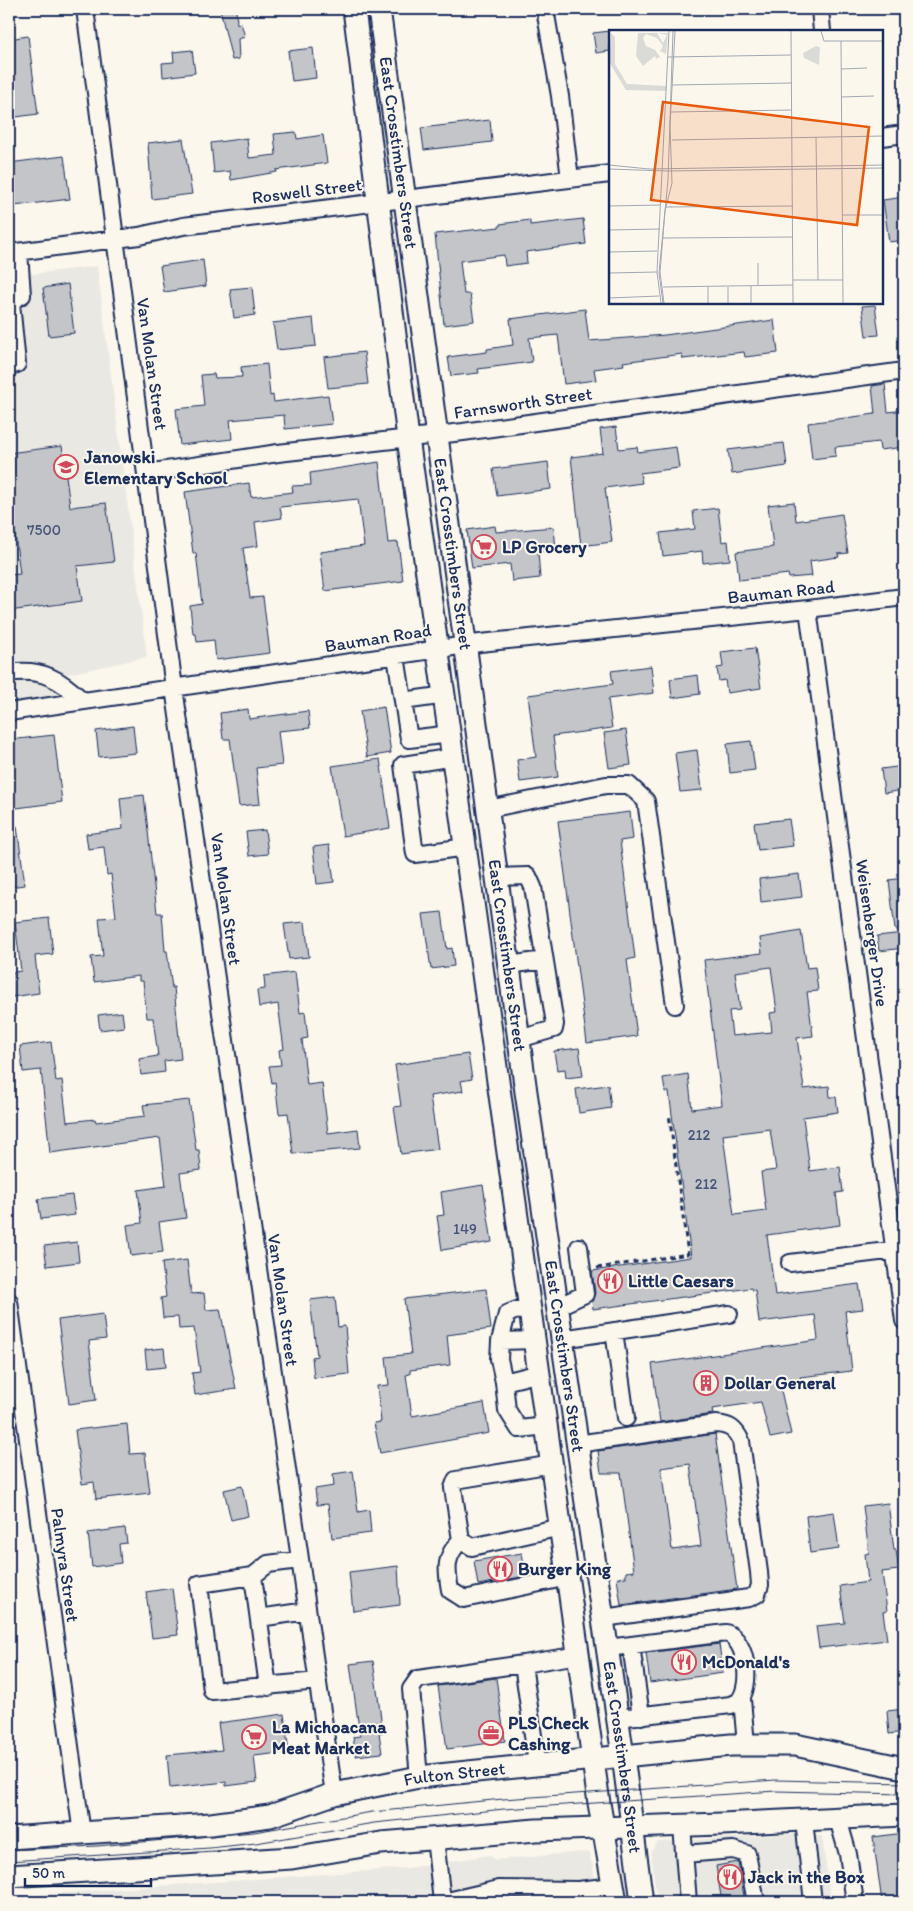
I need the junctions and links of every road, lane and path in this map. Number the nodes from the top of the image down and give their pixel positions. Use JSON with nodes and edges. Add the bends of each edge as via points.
{"nodes":[{"id":1,"x":85,"y":9,"type":"edge"},
{"id":2,"x":379,"y":9,"type":"edge"},
{"id":3,"x":546,"y":9,"type":"edge"},
{"id":4,"x":820,"y":9,"type":"edge"},
{"id":5,"x":354,"y":10,"type":"edge"},
{"id":6,"x":822,"y":30,"type":"edge"},
{"id":7,"x":904,"y":134,"type":"edge"},
{"id":8,"x":883,"y":137,"type":"edge"},
{"id":9,"x":609,"y":174,"type":"edge"},
{"id":10,"x":570,"y":179,"type":"junction"},
{"id":11,"x":404,"y":198,"type":"junction"},
{"id":12,"x":377,"y":202,"type":"junction"},
{"id":13,"x":116,"y":239,"type":"junction"},
{"id":14,"x":14,"y":252,"type":"edge"},
{"id":15,"x":10,"y":303,"type":"edge"},
{"id":16,"x":9,"y":366,"type":"edge"},
{"id":17,"x":904,"y":371,"type":"edge"},
{"id":18,"x":437,"y":435,"type":"junction"},
{"id":19,"x":408,"y":438,"type":"junction"},
{"id":20,"x":147,"y":472,"type":"junction"},
{"id":21,"x":904,"y":597,"type":"edge"},
{"id":22,"x":808,"y":610,"type":"junction"},
{"id":23,"x":465,"y":645,"type":"junction"},
{"id":24,"x":438,"y":649,"type":"junction"},
{"id":25,"x":396,"y":656,"type":"junction"},
{"id":26,"x":9,"y":673,"type":"edge"},
{"id":27,"x":174,"y":688,"type":"junction"},
{"id":28,"x":446,"y":695,"type":"junction"},
{"id":29,"x":83,"y":701,"type":"junction"},
{"id":30,"x":403,"y":701,"type":"junction"},
{"id":31,"x":9,"y":712,"type":"edge"},
{"id":32,"x":451,"y":734,"type":"junction"},
{"id":33,"x":454,"y":757,"type":"junction"},
{"id":34,"x":488,"y":809,"type":"junction"},
{"id":35,"x":467,"y":847,"type":"junction"},
{"id":36,"x":497,"y":877,"type":"junction"},
{"id":37,"x":472,"y":881,"type":"junction"},
{"id":38,"x":544,"y":960,"type":"junction"},
{"id":39,"x":509,"y":965,"type":"junction"},
{"id":40,"x":676,"y":1006,"type":"dead end"},
{"id":41,"x":519,"y":1039,"type":"junction"},
{"id":42,"x":526,"y":1092,"type":"junction"},
{"id":43,"x":501,"y":1093,"type":"junction"},
{"id":44,"x":669,"y":1114,"type":"dead end"},
{"id":45,"x":579,"y":1247,"type":"dead end"},
{"id":46,"x":895,"y":1250,"type":"junction"},
{"id":47,"x":790,"y":1263,"type":"dead end"},
{"id":48,"x":582,"y":1270,"type":"junction"},
{"id":49,"x":9,"y":1301,"type":"edge"},
{"id":50,"x":557,"y":1307,"type":"junction"},
{"id":51,"x":532,"y":1312,"type":"junction"},
{"id":52,"x":729,"y":1314,"type":"dead end"},
{"id":53,"x":904,"y":1321,"type":"edge"},
{"id":54,"x":614,"y":1331,"type":"junction"},
{"id":55,"x":562,"y":1339,"type":"junction"},
{"id":56,"x":536,"y":1340,"type":"junction"},
{"id":57,"x":500,"y":1341,"type":"junction"},
{"id":58,"x":540,"y":1372,"type":"junction"},
{"id":59,"x":504,"y":1382,"type":"junction"},
{"id":60,"x":626,"y":1418,"type":"dead end"},
{"id":61,"x":548,"y":1426,"type":"junction"},
{"id":62,"x":577,"y":1444,"type":"junction"},
{"id":63,"x":553,"y":1464,"type":"junction"},
{"id":64,"x":589,"y":1524,"type":"junction"},
{"id":65,"x":561,"y":1527,"type":"junction"},
{"id":66,"x":461,"y":1540,"type":"junction"},
{"id":67,"x":299,"y":1560,"type":"junction"},
{"id":68,"x":253,"y":1576,"type":"junction"},
{"id":69,"x":568,"y":1577,"type":"junction"},
{"id":70,"x":307,"y":1611,"type":"junction"},
{"id":71,"x":259,"y":1618,"type":"junction"},
{"id":72,"x":603,"y":1618,"type":"junction"},
{"id":73,"x":631,"y":1645,"type":"junction"},
{"id":74,"x":608,"y":1648,"type":"junction"},
{"id":75,"x":579,"y":1655,"type":"junction"},
{"id":76,"x":523,"y":1664,"type":"junction"},
{"id":77,"x":318,"y":1681,"type":"junction"},
{"id":78,"x":268,"y":1687,"type":"junction"},
{"id":79,"x":742,"y":1699,"type":"junction"},
{"id":80,"x":642,"y":1716,"type":"junction"},
{"id":81,"x":618,"y":1718,"type":"junction"},
{"id":82,"x":746,"y":1745,"type":"junction"},
{"id":83,"x":623,"y":1756,"type":"junction"},
{"id":84,"x":594,"y":1758,"type":"junction"},
{"id":85,"x":537,"y":1764,"type":"junction"},
{"id":86,"x":904,"y":1768,"type":"edge"},
{"id":87,"x":419,"y":1777,"type":"junction"},
{"id":88,"x":334,"y":1794,"type":"junction"},
{"id":89,"x":904,"y":1815,"type":"edge"},
{"id":90,"x":838,"y":1819,"type":"junction"},
{"id":91,"x":804,"y":1820,"type":"junction"},
{"id":92,"x":682,"y":1826,"type":"junction"},
{"id":93,"x":632,"y":1827,"type":"junction"},
{"id":94,"x":604,"y":1828,"type":"junction"},
{"id":95,"x":82,"y":1834,"type":"junction"},
{"id":96,"x":9,"y":1838,"type":"edge"},
{"id":97,"x":435,"y":1838,"type":"junction"},
{"id":98,"x":684,"y":1854,"type":"junction"},
{"id":99,"x":9,"y":1876,"type":"edge"},
{"id":100,"x":615,"y":1894,"type":"edge"},
{"id":101,"x":493,"y":1896,"type":"edge"},
{"id":102,"x":443,"y":1902,"type":"edge"},
{"id":103,"x":642,"y":1902,"type":"edge"},
{"id":104,"x":688,"y":1902,"type":"edge"},
{"id":105,"x":756,"y":1902,"type":"edge"},
{"id":106,"x":812,"y":1902,"type":"edge"},
{"id":107,"x":855,"y":1902,"type":"edge"}],
"edges":[{"from":1,"to":13,"type":"street","name":"Van Molan Street"},
{"from":2,"to":5,"type":"main road"},
{"from":2,"to":11,"type":"main road","name":"East Crosstimbers Street"},
{"from":3,"to":10,"type":"street"},
{"from":4,"to":6,"type":"street"},
{"from":5,"to":12,"type":"main road","name":"East Crosstimbers Street"},
{"from":7,"to":8,"type":"street"},
{"from":9,"to":10,"type":"street","name":"Roswell Street"},
{"from":10,"to":11,"type":"street","name":"Roswell Street"},
{"from":11,"to":12,"type":"street","name":"Roswell Street"},
{"from":11,"to":18,"type":"main road","name":"East Crosstimbers Street"},
{"from":12,"to":13,"type":"street","name":"Roswell Street","via":[[183,226]]},
{"from":12,"to":19,"type":"main road","name":"East Crosstimbers Street"},
{"from":13,"to":14,"type":"street","name":"Roswell Street"},
{"from":13,"to":20,"type":"street","name":"Van Molan Street"},
{"from":14,"to":15,"type":"street","via":[[22,295]]},
{"from":15,"to":16,"type":"street","via":[[18,364]]},
{"from":17,"to":18,"type":"street","name":"Farnsworth Street"},
{"from":18,"to":19,"type":"street","name":"Farnsworth Street"},
{"from":18,"to":23,"type":"main road","name":"East Crosstimbers Street"},
{"from":19,"to":20,"type":"street","name":"Farnsworth Street"},
{"from":19,"to":24,"type":"main road","name":"East Crosstimbers Street"},
{"from":20,"to":27,"type":"street","name":"Van Molan Street"},
{"from":21,"to":22,"type":"street","name":"Bauman Road"},
{"from":22,"to":23,"type":"street","name":"Bauman Road"},
{"from":22,"to":46,"type":"street","name":"Weisenberger Drive"},
{"from":23,"to":24,"type":"street","name":"Bauman Road"},
{"from":23,"to":34,"type":"main road","name":"East Crosstimbers Street"},
{"from":24,"to":25,"type":"street","name":"Bauman Road"},
{"from":24,"to":28,"type":"main road","name":"East Crosstimbers Street"},
{"from":25,"to":27,"type":"street","name":"Bauman Road"},
{"from":25,"to":30,"type":"street"},
{"from":26,"to":29,"type":"street","via":[[45,674],[64,683]]},
{"from":27,"to":29,"type":"street","name":"Bauman Road"},
{"from":27,"to":67,"type":"street","name":"Van Molan Street"},
{"from":28,"to":30,"type":"street"},
{"from":28,"to":32,"type":"main road","name":"East Crosstimbers Street"},
{"from":29,"to":31,"type":"street","name":"Bauman Road"},
{"from":30,"to":32,"type":"street","via":[[409,739]]},
{"from":32,"to":33,"type":"main road","name":"East Crosstimbers Street"},
{"from":33,"to":35,"type":"main road","name":"East Crosstimbers Street"},
{"from":33,"to":35,"type":"street","via":[[403,765],[412,836],[415,854]]},
{"from":34,"to":36,"type":"main road","name":"East Crosstimbers Street"},
{"from":34,"to":40,"type":"street","via":[[606,786],[629,785],[646,801]]},
{"from":35,"to":37,"type":"main road","name":"East Crosstimbers Street"},
{"from":36,"to":37,"type":"main road"},
{"from":36,"to":38,"type":"street","via":[[528,876],[533,887]]},
{"from":36,"to":39,"type":"main road","name":"East Crosstimbers Street"},
{"from":37,"to":43,"type":"main road","name":"East Crosstimbers Street"},
{"from":38,"to":39,"type":"street"},
{"from":38,"to":41,"type":"street","via":[[554,1029]]},
{"from":39,"to":41,"type":"main road","name":"East Crosstimbers Street"},
{"from":41,"to":42,"type":"main road","name":"East Crosstimbers Street"},
{"from":42,"to":43,"type":"main road"},
{"from":42,"to":50,"type":"main road","name":"East Crosstimbers Street"},
{"from":43,"to":51,"type":"main road","name":"East Crosstimbers Street"},
{"from":44,"to":48,"type":"path","via":[[688,1254]]},
{"from":45,"to":48,"type":"street"},
{"from":46,"to":47,"type":"street"},
{"from":46,"to":53,"type":"street","name":"Weisenberger Drive"},
{"from":48,"to":50,"type":"street","via":[[585,1294]]},
{"from":49,"to":95,"type":"street","name":"Palmyra Street"},
{"from":50,"to":51,"type":"main road"},
{"from":50,"to":55,"type":"main road","name":"East Crosstimbers Street"},
{"from":51,"to":56,"type":"main road","name":"East Crosstimbers Street"},
{"from":51,"to":57,"type":"street","via":[[517,1310],[508,1314]]},
{"from":52,"to":54,"type":"street"},
{"from":54,"to":55,"type":"street"},
{"from":54,"to":60,"type":"street"},
{"from":55,"to":62,"type":"main road","name":"East Crosstimbers Street"},
{"from":56,"to":57,"type":"street"},
{"from":56,"to":58,"type":"main road","name":"East Crosstimbers Street"},
{"from":57,"to":59,"type":"street","via":[[499,1358]]},
{"from":58,"to":59,"type":"street"},
{"from":58,"to":61,"type":"main road","name":"East Crosstimbers Street"},
{"from":59,"to":61,"type":"street","via":[[507,1410],[519,1429]]},
{"from":61,"to":63,"type":"main road","name":"East Crosstimbers Street"},
{"from":62,"to":64,"type":"main road","name":"East Crosstimbers Street"},
{"from":62,"to":72,"type":"street","via":[[716,1424],[735,1430],[740,1441],[760,1572],[757,1594],[749,1598]]},
{"from":63,"to":65,"type":"main road","name":"East Crosstimbers Street"},
{"from":63,"to":66,"type":"street","via":[[456,1480],[453,1488]]},
{"from":64,"to":65,"type":"main road"},
{"from":64,"to":72,"type":"main road","name":"East Crosstimbers Street"},
{"from":65,"to":66,"type":"street","via":[[472,1547]]},
{"from":65,"to":69,"type":"main road","name":"East Crosstimbers Street"},
{"from":66,"to":69,"type":"street","via":[[450,1551],[447,1575],[450,1590],[464,1599]]},
{"from":67,"to":68,"type":"street","via":[[268,1564]]},
{"from":67,"to":70,"type":"street","name":"Van Molan Street"},
{"from":68,"to":71,"type":"street"},
{"from":68,"to":78,"type":"street","via":[[200,1584],[212,1691]]},
{"from":69,"to":75,"type":"main road","name":"East Crosstimbers Street"},
{"from":70,"to":71,"type":"street"},
{"from":70,"to":77,"type":"street","name":"Van Molan Street"},
{"from":71,"to":78,"type":"street"},
{"from":72,"to":74,"type":"main road","name":"East Crosstimbers Street"},
{"from":73,"to":74,"type":"street"},
{"from":73,"to":79,"type":"street","via":[[726,1633],[735,1635],[741,1644],[746,1670]]},
{"from":73,"to":80,"type":"street"},
{"from":74,"to":81,"type":"main road","name":"East Crosstimbers Street"},
{"from":75,"to":76,"type":"street"},
{"from":75,"to":84,"type":"main road","name":"East Crosstimbers Street"},
{"from":76,"to":85,"type":"street"},
{"from":76,"to":87,"type":"street","via":[[418,1679],[411,1689]]},
{"from":77,"to":78,"type":"street"},
{"from":77,"to":88,"type":"street","name":"Van Molan Street"},
{"from":79,"to":80,"type":"street","via":[[731,1705]]},
{"from":79,"to":82,"type":"street"},
{"from":80,"to":81,"type":"street"},
{"from":81,"to":83,"type":"main road","name":"East Crosstimbers Street"},
{"from":82,"to":83,"type":"main road","name":"Fulton Street"},
{"from":82,"to":86,"type":"main road","name":"Fulton Street","via":[[795,1745]]},
{"from":83,"to":84,"type":"main road","name":"Fulton Street"},
{"from":83,"to":93,"type":"main road","name":"East Crosstimbers Street"},
{"from":84,"to":85,"type":"main road","name":"Fulton Street"},
{"from":84,"to":94,"type":"main road","name":"East Crosstimbers Street"},
{"from":85,"to":87,"type":"main road","name":"Fulton Street"},
{"from":87,"to":88,"type":"main road","name":"Fulton Street"},
{"from":88,"to":95,"type":"main road","name":"Fulton Street","via":[[270,1816]]},
{"from":89,"to":90,"type":"main road"},
{"from":90,"to":91,"type":"main road"},
{"from":90,"to":107,"type":"street","via":[[848,1854]]},
{"from":91,"to":92,"type":"main road"},
{"from":91,"to":106,"type":"street"},
{"from":92,"to":93,"type":"main road"},
{"from":92,"to":98,"type":"street"},
{"from":93,"to":94,"type":"main road"},
{"from":93,"to":103,"type":"main road","name":"East Crosstimbers Street"},
{"from":94,"to":97,"type":"main road"},
{"from":94,"to":100,"type":"main road","name":"East Crosstimbers Street"},
{"from":95,"to":96,"type":"main road","name":"Fulton Street"},
{"from":97,"to":99,"type":"main road","via":[[381,1843],[292,1858]]},
{"from":97,"to":102,"type":"street"},
{"from":98,"to":104,"type":"street"},
{"from":98,"to":105,"type":"street","via":[[733,1850],[747,1854]]},
{"from":100,"to":101,"type":"street","via":[[578,1890]]},
{"from":101,"to":102,"type":"street"}]}
